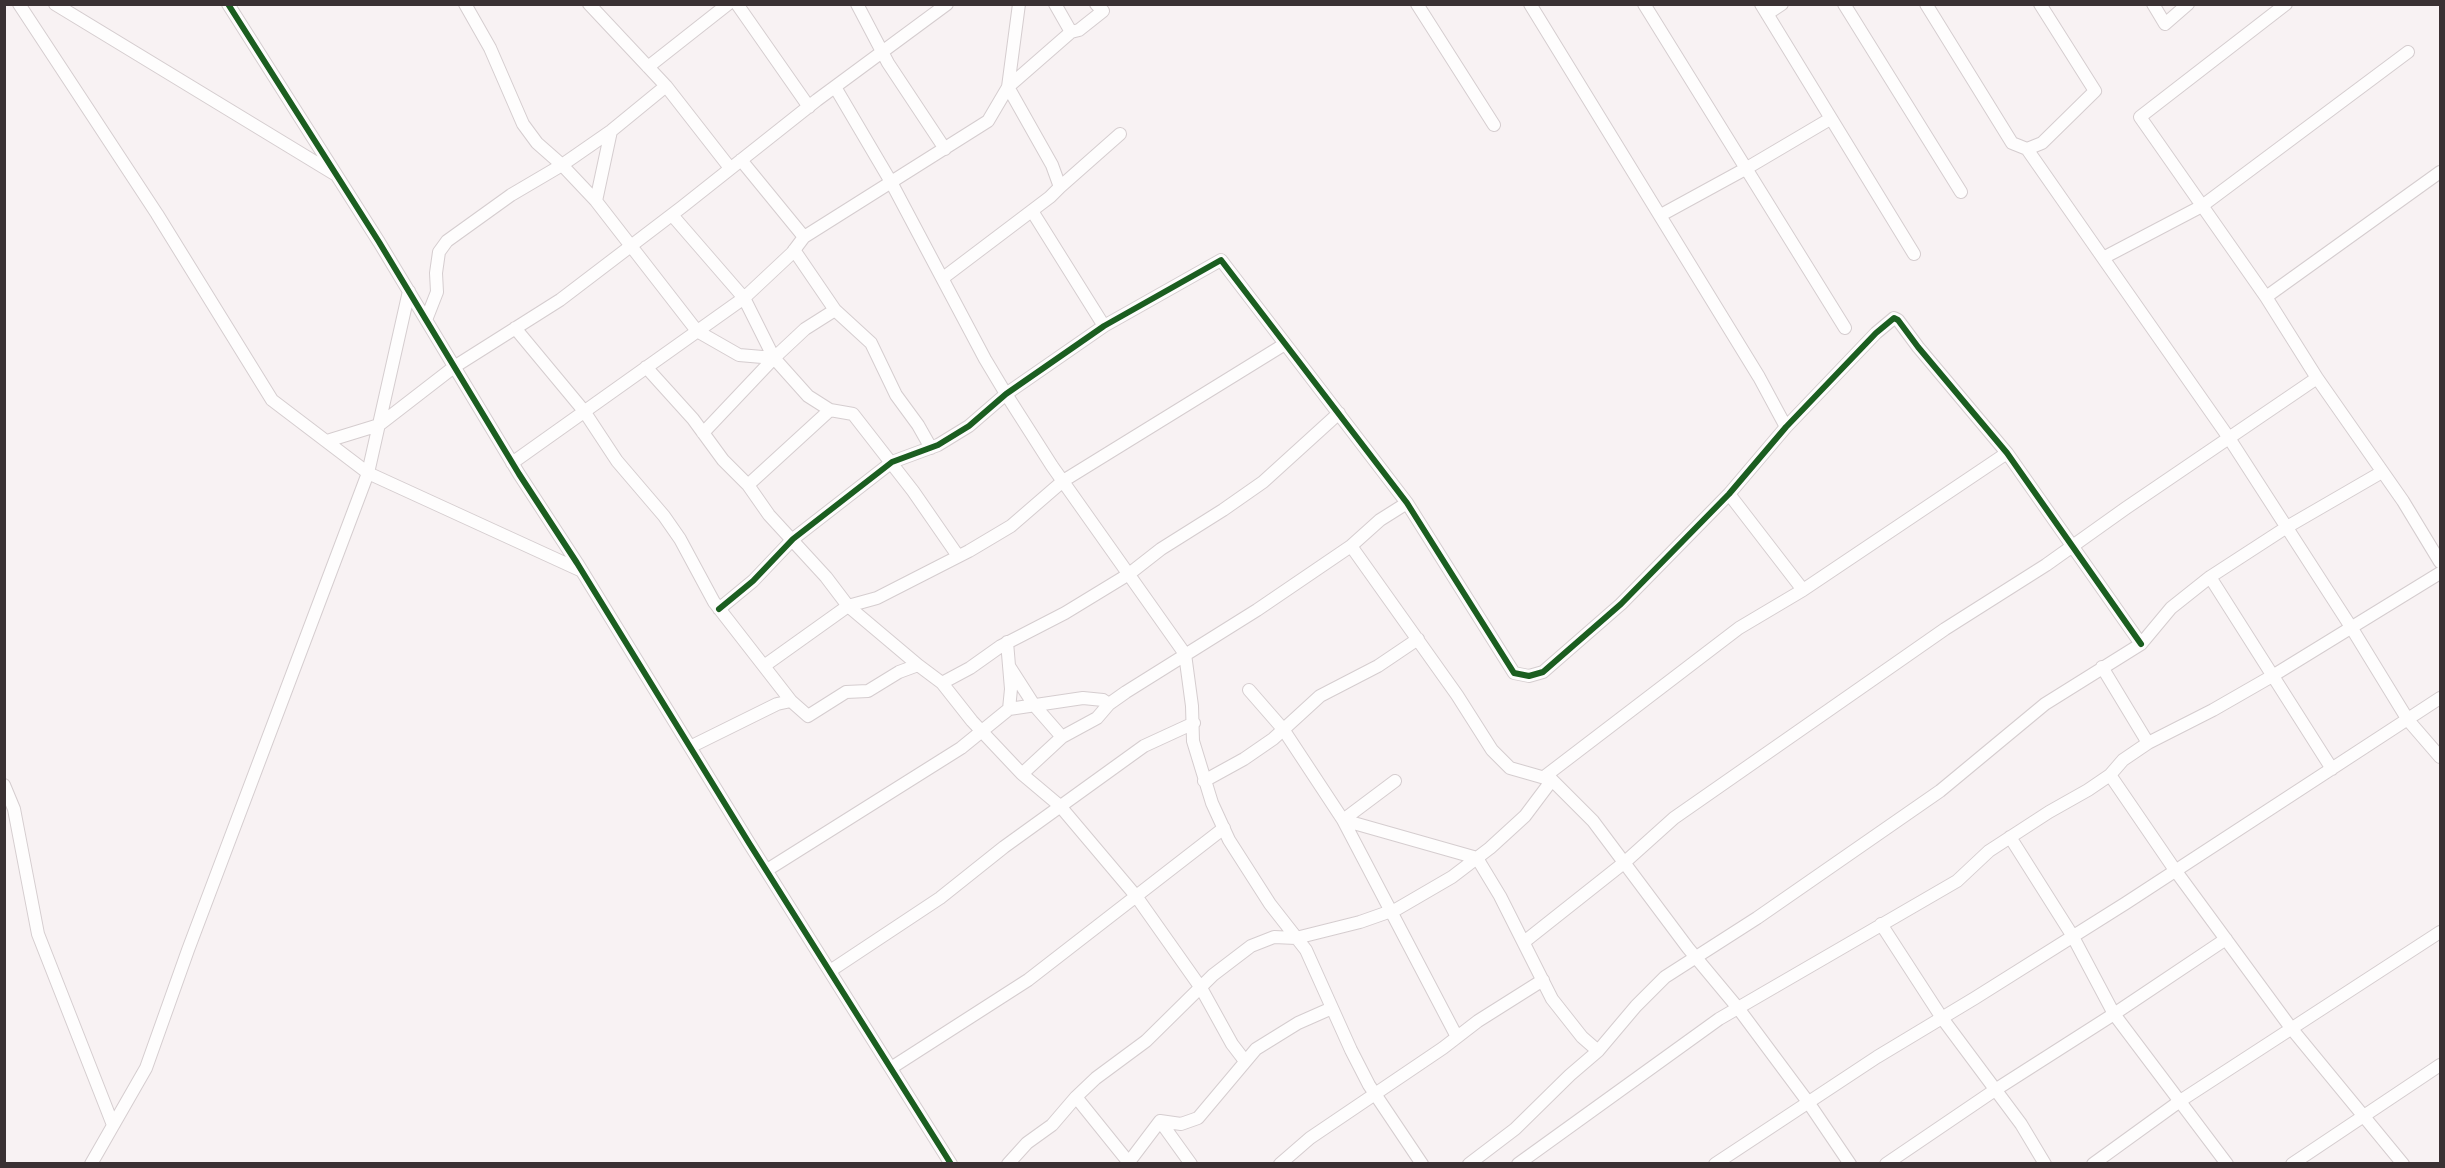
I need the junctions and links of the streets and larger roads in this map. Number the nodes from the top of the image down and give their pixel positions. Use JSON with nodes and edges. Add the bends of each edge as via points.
{"nodes":[{"id":1,"x":19,"y":4,"type":"edge"},
{"id":2,"x":56,"y":4,"type":"edge"},
{"id":3,"x":228,"y":4,"type":"edge"},
{"id":4,"x":589,"y":4,"type":"edge"},
{"id":5,"x":728,"y":4,"type":"edge"},
{"id":6,"x":737,"y":4,"type":"edge"},
{"id":7,"x":857,"y":4,"type":"edge"},
{"id":8,"x":947,"y":4,"type":"edge"},
{"id":9,"x":1019,"y":4,"type":"edge"},
{"id":10,"x":1055,"y":4,"type":"edge"},
{"id":11,"x":1096,"y":4,"type":"edge"},
{"id":12,"x":1417,"y":4,"type":"edge"},
{"id":13,"x":1530,"y":4,"type":"edge"},
{"id":14,"x":1644,"y":4,"type":"edge"},
{"id":15,"x":1782,"y":4,"type":"edge"},
{"id":16,"x":1844,"y":4,"type":"edge"},
{"id":17,"x":1926,"y":4,"type":"edge"},
{"id":18,"x":2040,"y":4,"type":"edge"},
{"id":19,"x":2153,"y":4,"type":"edge"},
{"id":20,"x":2188,"y":4,"type":"edge"},
{"id":21,"x":2286,"y":4,"type":"edge"},
{"id":22,"x":470,"y":6,"type":"edge"},
{"id":23,"x":1764,"y":9,"type":"edge"},
{"id":24,"x":1071,"y":32,"type":"junction"},
{"id":25,"x":2408,"y":52,"type":"dead end"},
{"id":26,"x":883,"y":54,"type":"junction"},
{"id":27,"x":648,"y":67,"type":"junction"},
{"id":28,"x":666,"y":86,"type":"junction"},
{"id":29,"x":835,"y":87,"type":"junction"},
{"id":30,"x":1008,"y":87,"type":"junction"},
{"id":31,"x":808,"y":107,"type":"junction"},
{"id":32,"x":1830,"y":119,"type":"junction"},
{"id":33,"x":1494,"y":125,"type":"dead end"},
{"id":34,"x":611,"y":131,"type":"junction"},
{"id":35,"x":1120,"y":134,"type":"dead end"},
{"id":36,"x":945,"y":149,"type":"junction"},
{"id":37,"x":2027,"y":149,"type":"junction"},
{"id":38,"x":741,"y":160,"type":"junction"},
{"id":39,"x":562,"y":165,"type":"junction"},
{"id":40,"x":730,"y":168,"type":"junction"},
{"id":41,"x":1747,"y":168,"type":"junction"},
{"id":42,"x":2440,"y":172,"type":"edge"},
{"id":43,"x":337,"y":176,"type":"junction"},
{"id":44,"x":891,"y":182,"type":"junction"},
{"id":45,"x":1060,"y":187,"type":"junction"},
{"id":46,"x":1961,"y":192,"type":"dead end"},
{"id":47,"x":596,"y":201,"type":"junction"},
{"id":48,"x":2202,"y":206,"type":"junction"},
{"id":49,"x":1032,"y":211,"type":"junction"},
{"id":50,"x":672,"y":215,"type":"junction"},
{"id":51,"x":1661,"y":215,"type":"junction"},
{"id":52,"x":804,"y":237,"type":"junction"},
{"id":53,"x":630,"y":247,"type":"junction"},
{"id":54,"x":794,"y":250,"type":"junction"},
{"id":55,"x":1914,"y":254,"type":"dead end"},
{"id":56,"x":2103,"y":258,"type":"junction"},
{"id":57,"x":942,"y":278,"type":"junction"},
{"id":58,"x":409,"y":291,"type":"junction"},
{"id":59,"x":2266,"y":297,"type":"junction"},
{"id":60,"x":744,"y":298,"type":"junction"},
{"id":61,"x":836,"y":310,"type":"junction"},
{"id":62,"x":426,"y":320,"type":"junction"},
{"id":63,"x":1104,"y":326,"type":"junction"},
{"id":64,"x":515,"y":328,"type":"junction"},
{"id":65,"x":1845,"y":328,"type":"dead end"},
{"id":66,"x":697,"y":331,"type":"junction"},
{"id":67,"x":1285,"y":344,"type":"junction"},
{"id":68,"x":774,"y":358,"type":"junction"},
{"id":69,"x":454,"y":367,"type":"junction"},
{"id":70,"x":646,"y":367,"type":"junction"},
{"id":71,"x":2317,"y":378,"type":"junction"},
{"id":72,"x":1006,"y":393,"type":"junction"},
{"id":73,"x":830,"y":410,"type":"junction"},
{"id":74,"x":584,"y":411,"type":"junction"},
{"id":75,"x":1339,"y":413,"type":"junction"},
{"id":76,"x":379,"y":425,"type":"junction"},
{"id":77,"x":1786,"y":428,"type":"junction"},
{"id":78,"x":703,"y":434,"type":"junction"},
{"id":79,"x":2229,"y":438,"type":"junction"},
{"id":80,"x":327,"y":441,"type":"junction"},
{"id":81,"x":931,"y":448,"type":"junction"},
{"id":82,"x":2007,"y":453,"type":"junction"},
{"id":83,"x":892,"y":462,"type":"junction"},
{"id":84,"x":512,"y":463,"type":"junction"},
{"id":85,"x":2382,"y":472,"type":"junction"},
{"id":86,"x":368,"y":473,"type":"junction"},
{"id":87,"x":1063,"y":481,"type":"junction"},
{"id":88,"x":748,"y":485,"type":"junction"},
{"id":89,"x":1729,"y":494,"type":"junction"},
{"id":90,"x":1407,"y":503,"type":"junction"},
{"id":91,"x":2287,"y":526,"type":"junction"},
{"id":92,"x":793,"y":539,"type":"junction"},
{"id":93,"x":2072,"y":545,"type":"junction"},
{"id":94,"x":1351,"y":546,"type":"junction"},
{"id":95,"x":958,"y":556,"type":"junction"},
{"id":96,"x":2440,"y":562,"type":"edge"},
{"id":97,"x":582,"y":571,"type":"junction"},
{"id":98,"x":2440,"y":573,"type":"edge"},
{"id":99,"x":1129,"y":574,"type":"junction"},
{"id":100,"x":2210,"y":577,"type":"junction"},
{"id":101,"x":1803,"y":590,"type":"junction"},
{"id":102,"x":848,"y":606,"type":"junction"},
{"id":103,"x":719,"y":609,"type":"junction"},
{"id":104,"x":2351,"y":627,"type":"junction"},
{"id":105,"x":1418,"y":639,"type":"junction"},
{"id":106,"x":1007,"y":642,"type":"junction"},
{"id":107,"x":2140,"y":644,"type":"junction"},
{"id":108,"x":1185,"y":654,"type":"junction"},
{"id":109,"x":918,"y":665,"type":"junction"},
{"id":110,"x":764,"y":666,"type":"junction"},
{"id":111,"x":1009,"y":666,"type":"junction"},
{"id":112,"x":2103,"y":667,"type":"junction"},
{"id":113,"x":2274,"y":675,"type":"junction"},
{"id":114,"x":942,"y":683,"type":"junction"},
{"id":115,"x":1249,"y":690,"type":"dead end"},
{"id":116,"x":2440,"y":698,"type":"edge"},
{"id":117,"x":791,"y":701,"type":"junction"},
{"id":118,"x":1109,"y":704,"type":"junction"},
{"id":119,"x":1034,"y":705,"type":"junction"},
{"id":120,"x":1009,"y":709,"type":"junction"},
{"id":121,"x":2408,"y":720,"type":"junction"},
{"id":122,"x":1194,"y":723,"type":"junction"},
{"id":123,"x":1283,"y":729,"type":"junction"},
{"id":124,"x":982,"y":730,"type":"junction"},
{"id":125,"x":1062,"y":737,"type":"junction"},
{"id":126,"x":2148,"y":743,"type":"junction"},
{"id":127,"x":690,"y":747,"type":"junction"},
{"id":128,"x":2440,"y":757,"type":"edge"},
{"id":129,"x":2332,"y":769,"type":"junction"},
{"id":130,"x":1022,"y":774,"type":"junction"},
{"id":131,"x":2110,"y":775,"type":"junction"},
{"id":132,"x":1548,"y":778,"type":"junction"},
{"id":133,"x":1204,"y":781,"type":"junction"},
{"id":134,"x":1395,"y":781,"type":"dead end"},
{"id":135,"x":4,"y":785,"type":"edge"},
{"id":136,"x":1060,"y":807,"type":"junction"},
{"id":137,"x":1343,"y":820,"type":"junction"},
{"id":138,"x":1224,"y":828,"type":"junction"},
{"id":139,"x":2010,"y":837,"type":"junction"},
{"id":140,"x":1477,"y":858,"type":"junction"},
{"id":141,"x":1625,"y":862,"type":"junction"},
{"id":142,"x":767,"y":870,"type":"junction"},
{"id":143,"x":2175,"y":870,"type":"junction"},
{"id":144,"x":1136,"y":896,"type":"junction"},
{"id":145,"x":1391,"y":912,"type":"junction"},
{"id":146,"x":1881,"y":924,"type":"junction"},
{"id":147,"x":2440,"y":932,"type":"edge"},
{"id":148,"x":2072,"y":935,"type":"junction"},
{"id":149,"x":1296,"y":938,"type":"junction"},
{"id":150,"x":2226,"y":939,"type":"junction"},
{"id":151,"x":1524,"y":942,"type":"junction"},
{"id":152,"x":1695,"y":956,"type":"junction"},
{"id":153,"x":830,"y":971,"type":"junction"},
{"id":154,"x":1543,"y":980,"type":"junction"},
{"id":155,"x":1201,"y":988,"type":"junction"},
{"id":156,"x":1332,"y":1008,"type":"junction"},
{"id":157,"x":1738,"y":1008,"type":"junction"},
{"id":158,"x":2114,"y":1014,"type":"junction"},
{"id":159,"x":1942,"y":1018,"type":"junction"},
{"id":160,"x":2292,"y":1028,"type":"junction"},
{"id":161,"x":1457,"y":1037,"type":"junction"},
{"id":162,"x":1598,"y":1051,"type":"junction"},
{"id":163,"x":1245,"y":1061,"type":"junction"},
{"id":164,"x":2440,"y":1065,"type":"edge"},
{"id":165,"x":891,"y":1068,"type":"junction"},
{"id":166,"x":1995,"y":1090,"type":"junction"},
{"id":167,"x":1375,"y":1093,"type":"junction"},
{"id":168,"x":1076,"y":1097,"type":"junction"},
{"id":169,"x":2180,"y":1101,"type":"junction"},
{"id":170,"x":1808,"y":1102,"type":"junction"},
{"id":171,"x":2365,"y":1117,"type":"junction"},
{"id":172,"x":1160,"y":1121,"type":"junction"},
{"id":173,"x":113,"y":1125,"type":"junction"},
{"id":174,"x":1130,"y":1163,"type":"edge"},
{"id":175,"x":91,"y":1164,"type":"edge"},
{"id":176,"x":951,"y":1164,"type":"edge"},
{"id":177,"x":1008,"y":1164,"type":"edge"},
{"id":178,"x":1191,"y":1164,"type":"edge"},
{"id":179,"x":1280,"y":1164,"type":"edge"},
{"id":180,"x":1422,"y":1164,"type":"edge"},
{"id":181,"x":1469,"y":1164,"type":"edge"},
{"id":182,"x":1518,"y":1164,"type":"edge"},
{"id":183,"x":1715,"y":1164,"type":"edge"},
{"id":184,"x":1850,"y":1164,"type":"edge"},
{"id":185,"x":1886,"y":1164,"type":"edge"},
{"id":186,"x":2045,"y":1164,"type":"edge"},
{"id":187,"x":2092,"y":1164,"type":"edge"},
{"id":188,"x":2227,"y":1164,"type":"edge"},
{"id":189,"x":2292,"y":1164,"type":"edge"},
{"id":190,"x":2403,"y":1164,"type":"edge"}],
"edges":[{"from":1,"to":80,"type":"street","via":[[157,214],[272,400]]},
{"from":2,"to":43,"type":"street"},
{"from":3,"to":43,"type":"street"},
{"from":4,"to":27,"type":"street"},
{"from":5,"to":27,"type":"street"},
{"from":6,"to":31,"type":"street"},
{"from":7,"to":26,"type":"street"},
{"from":8,"to":26,"type":"street"},
{"from":9,"to":30,"type":"street"},
{"from":10,"to":24,"type":"street"},
{"from":11,"to":24,"type":"street","via":[[1103,11]]},
{"from":12,"to":33,"type":"street"},
{"from":13,"to":51,"type":"street"},
{"from":14,"to":41,"type":"street"},
{"from":15,"to":23,"type":"street"},
{"from":16,"to":46,"type":"street"},
{"from":17,"to":37,"type":"street","via":[[2012,143]]},
{"from":18,"to":37,"type":"street","via":[[2096,91],[2042,143]]},
{"from":19,"to":20,"type":"street","via":[[2165,24]]},
{"from":21,"to":48,"type":"street","via":[[2140,117]]},
{"from":22,"to":39,"type":"street","via":[[523,124]]},
{"from":23,"to":32,"type":"street"},
{"from":24,"to":30,"type":"street"},
{"from":25,"to":48,"type":"street"},
{"from":26,"to":29,"type":"street"},
{"from":26,"to":36,"type":"street"},
{"from":27,"to":28,"type":"street"},
{"from":28,"to":34,"type":"street"},
{"from":28,"to":40,"type":"street"},
{"from":29,"to":31,"type":"street"},
{"from":29,"to":44,"type":"street"},
{"from":30,"to":36,"type":"street","via":[[988,121]]},
{"from":30,"to":45,"type":"street","via":[[1052,165]]},
{"from":31,"to":38,"type":"street"},
{"from":32,"to":41,"type":"street"},
{"from":32,"to":55,"type":"street"},
{"from":34,"to":39,"type":"street"},
{"from":34,"to":47,"type":"street"},
{"from":35,"to":45,"type":"street"},
{"from":36,"to":44,"type":"street"},
{"from":37,"to":56,"type":"street"},
{"from":38,"to":40,"type":"street"},
{"from":38,"to":52,"type":"street"},
{"from":39,"to":47,"type":"street"},
{"from":39,"to":62,"type":"street","via":[[511,195],[447,241],[439,252],[436,292]]},
{"from":40,"to":50,"type":"street"},
{"from":41,"to":51,"type":"street"},
{"from":41,"to":65,"type":"street"},
{"from":42,"to":59,"type":"street"},
{"from":43,"to":58,"type":"street"},
{"from":44,"to":52,"type":"street"},
{"from":44,"to":57,"type":"street"},
{"from":45,"to":49,"type":"street"},
{"from":47,"to":53,"type":"street"},
{"from":48,"to":56,"type":"street"},
{"from":48,"to":59,"type":"street"},
{"from":49,"to":57,"type":"street"},
{"from":49,"to":63,"type":"street"},
{"from":50,"to":53,"type":"street"},
{"from":50,"to":60,"type":"street"},
{"from":51,"to":77,"type":"street","via":[[1759,376]]},
{"from":52,"to":54,"type":"street"},
{"from":53,"to":64,"type":"street","via":[[560,300]]},
{"from":53,"to":66,"type":"street"},
{"from":54,"to":60,"type":"street"},
{"from":54,"to":61,"type":"street"},
{"from":56,"to":79,"type":"street"},
{"from":57,"to":72,"type":"street"},
{"from":58,"to":62,"type":"street"},
{"from":58,"to":76,"type":"street"},
{"from":59,"to":71,"type":"street"},
{"from":60,"to":66,"type":"street"},
{"from":60,"to":68,"type":"street"},
{"from":61,"to":68,"type":"street","via":[[805,329]]},
{"from":61,"to":81,"type":"street","via":[[871,343],[896,395]]},
{"from":62,"to":69,"type":"street"},
{"from":63,"to":67,"type":"street","via":[[1221,260]]},
{"from":63,"to":72,"type":"street"},
{"from":64,"to":69,"type":"street"},
{"from":64,"to":74,"type":"street"},
{"from":66,"to":68,"type":"street","via":[[739,355]]},
{"from":66,"to":70,"type":"street"},
{"from":67,"to":75,"type":"street"},
{"from":67,"to":87,"type":"street"},
{"from":68,"to":73,"type":"street","via":[[808,396]]},
{"from":68,"to":78,"type":"street"},
{"from":69,"to":76,"type":"street"},
{"from":69,"to":84,"type":"street"},
{"from":70,"to":74,"type":"street"},
{"from":70,"to":78,"type":"street"},
{"from":71,"to":79,"type":"street"},
{"from":71,"to":85,"type":"street"},
{"from":72,"to":81,"type":"street","via":[[969,426]]},
{"from":72,"to":87,"type":"street"},
{"from":73,"to":83,"type":"street","via":[[854,414]]},
{"from":73,"to":88,"type":"street"},
{"from":74,"to":84,"type":"street"},
{"from":74,"to":103,"type":"street","via":[[617,461],[680,539]]},
{"from":75,"to":90,"type":"street"},
{"from":75,"to":99,"type":"street","via":[[1263,482]]},
{"from":76,"to":80,"type":"street"},
{"from":76,"to":86,"type":"street"},
{"from":77,"to":82,"type":"street","via":[[1894,318]]},
{"from":77,"to":89,"type":"street"},
{"from":78,"to":88,"type":"street"},
{"from":79,"to":91,"type":"street"},
{"from":79,"to":93,"type":"street"},
{"from":80,"to":86,"type":"street"},
{"from":81,"to":83,"type":"street"},
{"from":82,"to":93,"type":"street"},
{"from":82,"to":101,"type":"street"},
{"from":83,"to":92,"type":"street"},
{"from":83,"to":95,"type":"street"},
{"from":84,"to":97,"type":"street"},
{"from":85,"to":91,"type":"street"},
{"from":85,"to":96,"type":"street"},
{"from":86,"to":97,"type":"street"},
{"from":86,"to":173,"type":"street","via":[[146,1068]]},
{"from":87,"to":95,"type":"street","via":[[1011,526]]},
{"from":87,"to":99,"type":"street"},
{"from":88,"to":92,"type":"street","via":[[769,515]]},
{"from":89,"to":90,"type":"street","via":[[1621,604],[1543,672],[1529,676],[1514,673]]},
{"from":89,"to":101,"type":"street"},
{"from":90,"to":94,"type":"street"},
{"from":91,"to":100,"type":"street"},
{"from":91,"to":104,"type":"street"},
{"from":92,"to":102,"type":"street"},
{"from":92,"to":103,"type":"street","via":[[753,582]]},
{"from":93,"to":107,"type":"street"},
{"from":93,"to":141,"type":"street","via":[[1674,818]]},
{"from":94,"to":105,"type":"street"},
{"from":94,"to":108,"type":"street"},
{"from":95,"to":102,"type":"street","via":[[877,598]]},
{"from":97,"to":127,"type":"street"},
{"from":98,"to":104,"type":"street"},
{"from":99,"to":106,"type":"street"},
{"from":99,"to":108,"type":"street"},
{"from":100,"to":107,"type":"street","via":[[2171,608]]},
{"from":100,"to":113,"type":"street"},
{"from":101,"to":132,"type":"street","via":[[1739,628]]},
{"from":102,"to":109,"type":"street"},
{"from":102,"to":110,"type":"street"},
{"from":103,"to":110,"type":"street"},
{"from":104,"to":113,"type":"street"},
{"from":104,"to":121,"type":"street"},
{"from":105,"to":123,"type":"street","via":[[1378,666],[1320,696]]},
{"from":105,"to":132,"type":"street","via":[[1492,750],[1510,768]]},
{"from":106,"to":111,"type":"street"},
{"from":106,"to":114,"type":"street"},
{"from":107,"to":112,"type":"street"},
{"from":108,"to":118,"type":"street"},
{"from":108,"to":122,"type":"street"},
{"from":109,"to":114,"type":"street"},
{"from":109,"to":117,"type":"street","via":[[868,691],[846,692],[808,716]]},
{"from":110,"to":117,"type":"street"},
{"from":111,"to":119,"type":"street"},
{"from":111,"to":120,"type":"street"},
{"from":112,"to":126,"type":"street"},
{"from":112,"to":152,"type":"street","via":[[2045,704],[1940,791],[1757,918]]},
{"from":113,"to":126,"type":"street"},
{"from":113,"to":129,"type":"street"},
{"from":114,"to":124,"type":"street"},
{"from":115,"to":123,"type":"street"},
{"from":116,"to":121,"type":"street"},
{"from":117,"to":127,"type":"street","via":[[777,704]]},
{"from":118,"to":119,"type":"street","via":[[1083,698]]},
{"from":118,"to":125,"type":"street","via":[[1097,718]]},
{"from":119,"to":120,"type":"street"},
{"from":119,"to":125,"type":"street"},
{"from":120,"to":124,"type":"street"},
{"from":121,"to":128,"type":"street"},
{"from":121,"to":129,"type":"street"},
{"from":122,"to":133,"type":"street","via":[[1193,741]]},
{"from":122,"to":136,"type":"street","via":[[1144,746]]},
{"from":123,"to":133,"type":"street","via":[[1244,759]]},
{"from":123,"to":137,"type":"street"},
{"from":124,"to":130,"type":"street"},
{"from":124,"to":142,"type":"street","via":[[962,747]]},
{"from":125,"to":130,"type":"street"},
{"from":126,"to":131,"type":"street","via":[[2123,760]]},
{"from":127,"to":142,"type":"street"},
{"from":129,"to":143,"type":"street"},
{"from":130,"to":136,"type":"street"},
{"from":131,"to":139,"type":"street"},
{"from":131,"to":143,"type":"street"},
{"from":132,"to":140,"type":"street","via":[[1525,816]]},
{"from":132,"to":141,"type":"street","via":[[1593,820]]},
{"from":133,"to":138,"type":"street"},
{"from":134,"to":137,"type":"street"},
{"from":135,"to":173,"type":"street","via":[[14,809],[38,934]]},
{"from":136,"to":144,"type":"street"},
{"from":136,"to":153,"type":"street","via":[[940,898]]},
{"from":137,"to":140,"type":"street"},
{"from":137,"to":145,"type":"street"},
{"from":138,"to":144,"type":"street"},
{"from":138,"to":149,"type":"street","via":[[1270,904]]},
{"from":139,"to":146,"type":"street","via":[[1957,881]]},
{"from":139,"to":148,"type":"street"},
{"from":140,"to":145,"type":"street"},
{"from":140,"to":151,"type":"street"},
{"from":141,"to":151,"type":"street"},
{"from":141,"to":152,"type":"street"},
{"from":142,"to":153,"type":"street"},
{"from":143,"to":148,"type":"street"},
{"from":143,"to":150,"type":"street"},
{"from":144,"to":155,"type":"street"},
{"from":144,"to":165,"type":"street","via":[[1028,980]]},
{"from":145,"to":149,"type":"street"},
{"from":145,"to":161,"type":"street"},
{"from":146,"to":157,"type":"street"},
{"from":146,"to":159,"type":"street"},
{"from":147,"to":160,"type":"street"},
{"from":148,"to":158,"type":"street"},
{"from":148,"to":159,"type":"street"},
{"from":149,"to":155,"type":"street","via":[[1274,937],[1251,946]]},
{"from":149,"to":156,"type":"street","via":[[1306,950]]},
{"from":150,"to":158,"type":"street"},
{"from":150,"to":160,"type":"street"},
{"from":151,"to":154,"type":"street"},
{"from":152,"to":157,"type":"street"},
{"from":152,"to":162,"type":"street","via":[[1665,977]]},
{"from":153,"to":165,"type":"street"},
{"from":154,"to":161,"type":"street"},
{"from":154,"to":162,"type":"street","via":[[1552,999]]},
{"from":155,"to":163,"type":"street"},
{"from":155,"to":168,"type":"street","via":[[1146,1041]]},
{"from":156,"to":163,"type":"street","via":[[1298,1023],[1256,1049]]},
{"from":156,"to":167,"type":"street"},
{"from":157,"to":170,"type":"street"},
{"from":157,"to":182,"type":"street"},
{"from":158,"to":166,"type":"street"},
{"from":158,"to":169,"type":"street"},
{"from":159,"to":166,"type":"street"},
{"from":159,"to":170,"type":"street"},
{"from":160,"to":169,"type":"street"},
{"from":160,"to":171,"type":"street"},
{"from":161,"to":167,"type":"street"},
{"from":162,"to":181,"type":"street","via":[[1515,1129]]},
{"from":163,"to":172,"type":"street","via":[[1198,1118],[1181,1124]]},
{"from":164,"to":171,"type":"street"},
{"from":165,"to":176,"type":"street"},
{"from":166,"to":185,"type":"street"},
{"from":166,"to":186,"type":"street"},
{"from":167,"to":179,"type":"street"},
{"from":167,"to":180,"type":"street"},
{"from":168,"to":174,"type":"street"},
{"from":168,"to":177,"type":"street","via":[[1052,1125]]},
{"from":169,"to":187,"type":"street"},
{"from":169,"to":188,"type":"street"},
{"from":170,"to":183,"type":"street"},
{"from":170,"to":184,"type":"street"},
{"from":171,"to":189,"type":"street"},
{"from":171,"to":190,"type":"street"},
{"from":172,"to":174,"type":"street"},
{"from":172,"to":178,"type":"street"},
{"from":173,"to":175,"type":"street"}]}
